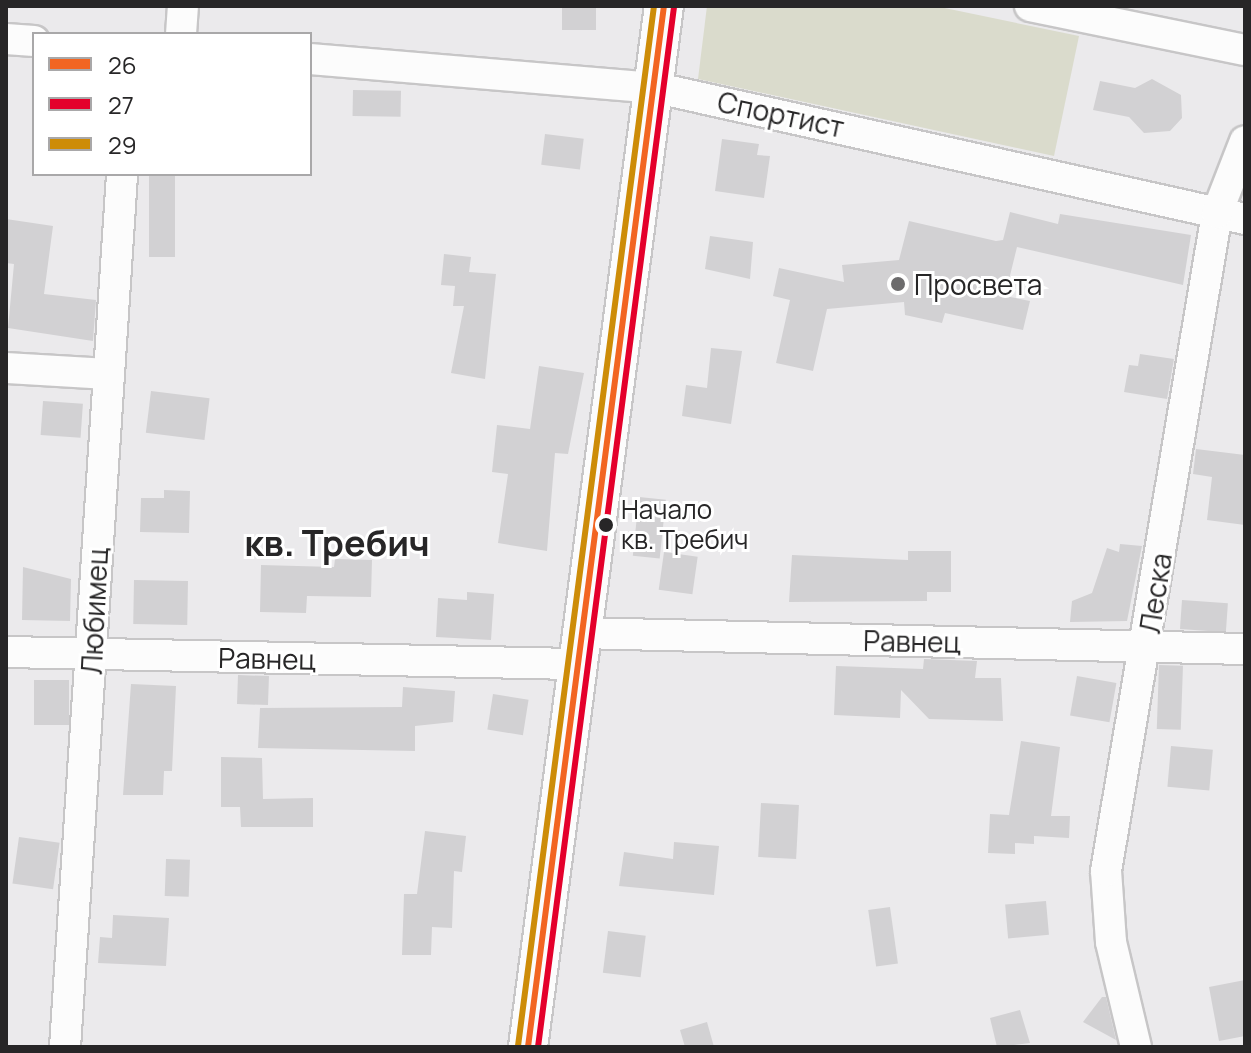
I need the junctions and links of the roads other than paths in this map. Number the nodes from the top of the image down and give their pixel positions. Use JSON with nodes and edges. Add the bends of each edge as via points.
{"nodes":[{"id":1,"x":183,"y":6,"type":"edge"},
{"id":2,"x":664,"y":6,"type":"edge"},
{"id":3,"x":1030,"y":6,"type":"edge"},
{"id":4,"x":181,"y":32,"type":"edge"},
{"id":5,"x":6,"y":39,"type":"edge"},
{"id":6,"x":32,"y":41,"type":"edge"},
{"id":7,"x":1245,"y":50,"type":"edge"},
{"id":8,"x":312,"y":59,"type":"edge"},
{"id":9,"x":657,"y":88,"type":"junction"},
{"id":10,"x":1245,"y":141,"type":"edge"},
{"id":11,"x":122,"y":176,"type":"edge"},
{"id":12,"x":1231,"y":216,"type":"edge"},
{"id":13,"x":6,"y":368,"type":"edge"},
{"id":14,"x":106,"y":374,"type":"junction"},
{"id":15,"x":1146,"y":647,"type":"junction"},
{"id":16,"x":578,"y":648,"type":"junction"},
{"id":17,"x":1245,"y":649,"type":"edge"},
{"id":18,"x":6,"y":652,"type":"edge"},
{"id":19,"x":92,"y":655,"type":"junction"},
{"id":20,"x":65,"y":1047,"type":"edge"},
{"id":21,"x":528,"y":1047,"type":"edge"},
{"id":22,"x":1136,"y":1047,"type":"edge"}],
"edges":[{"from":1,"to":4,"type":"street"},
{"from":2,"to":9,"type":"main road"},
{"from":3,"to":7,"type":"street"},
{"from":5,"to":6,"type":"street"},
{"from":8,"to":9,"type":"street","name":"Спортист"},
{"from":9,"to":12,"type":"street","name":"Спортист"},
{"from":9,"to":16,"type":"main road"},
{"from":10,"to":12,"type":"street","name":"Леска"},
{"from":11,"to":14,"type":"street","name":"Любимец"},
{"from":12,"to":15,"type":"street","name":"Леска"},
{"from":13,"to":14,"type":"street"},
{"from":14,"to":19,"type":"street","name":"Любимец"},
{"from":15,"to":16,"type":"street","name":"Равнец"},
{"from":15,"to":17,"type":"street","name":"Равнец"},
{"from":15,"to":22,"type":"street","name":"Леска","via":[[1106,871],[1111,942]]},
{"from":16,"to":19,"type":"street","name":"Равнец"},
{"from":16,"to":21,"type":"main road"},
{"from":18,"to":19,"type":"street","name":"Равнец"},
{"from":19,"to":20,"type":"street","name":"Любимец"}]}
